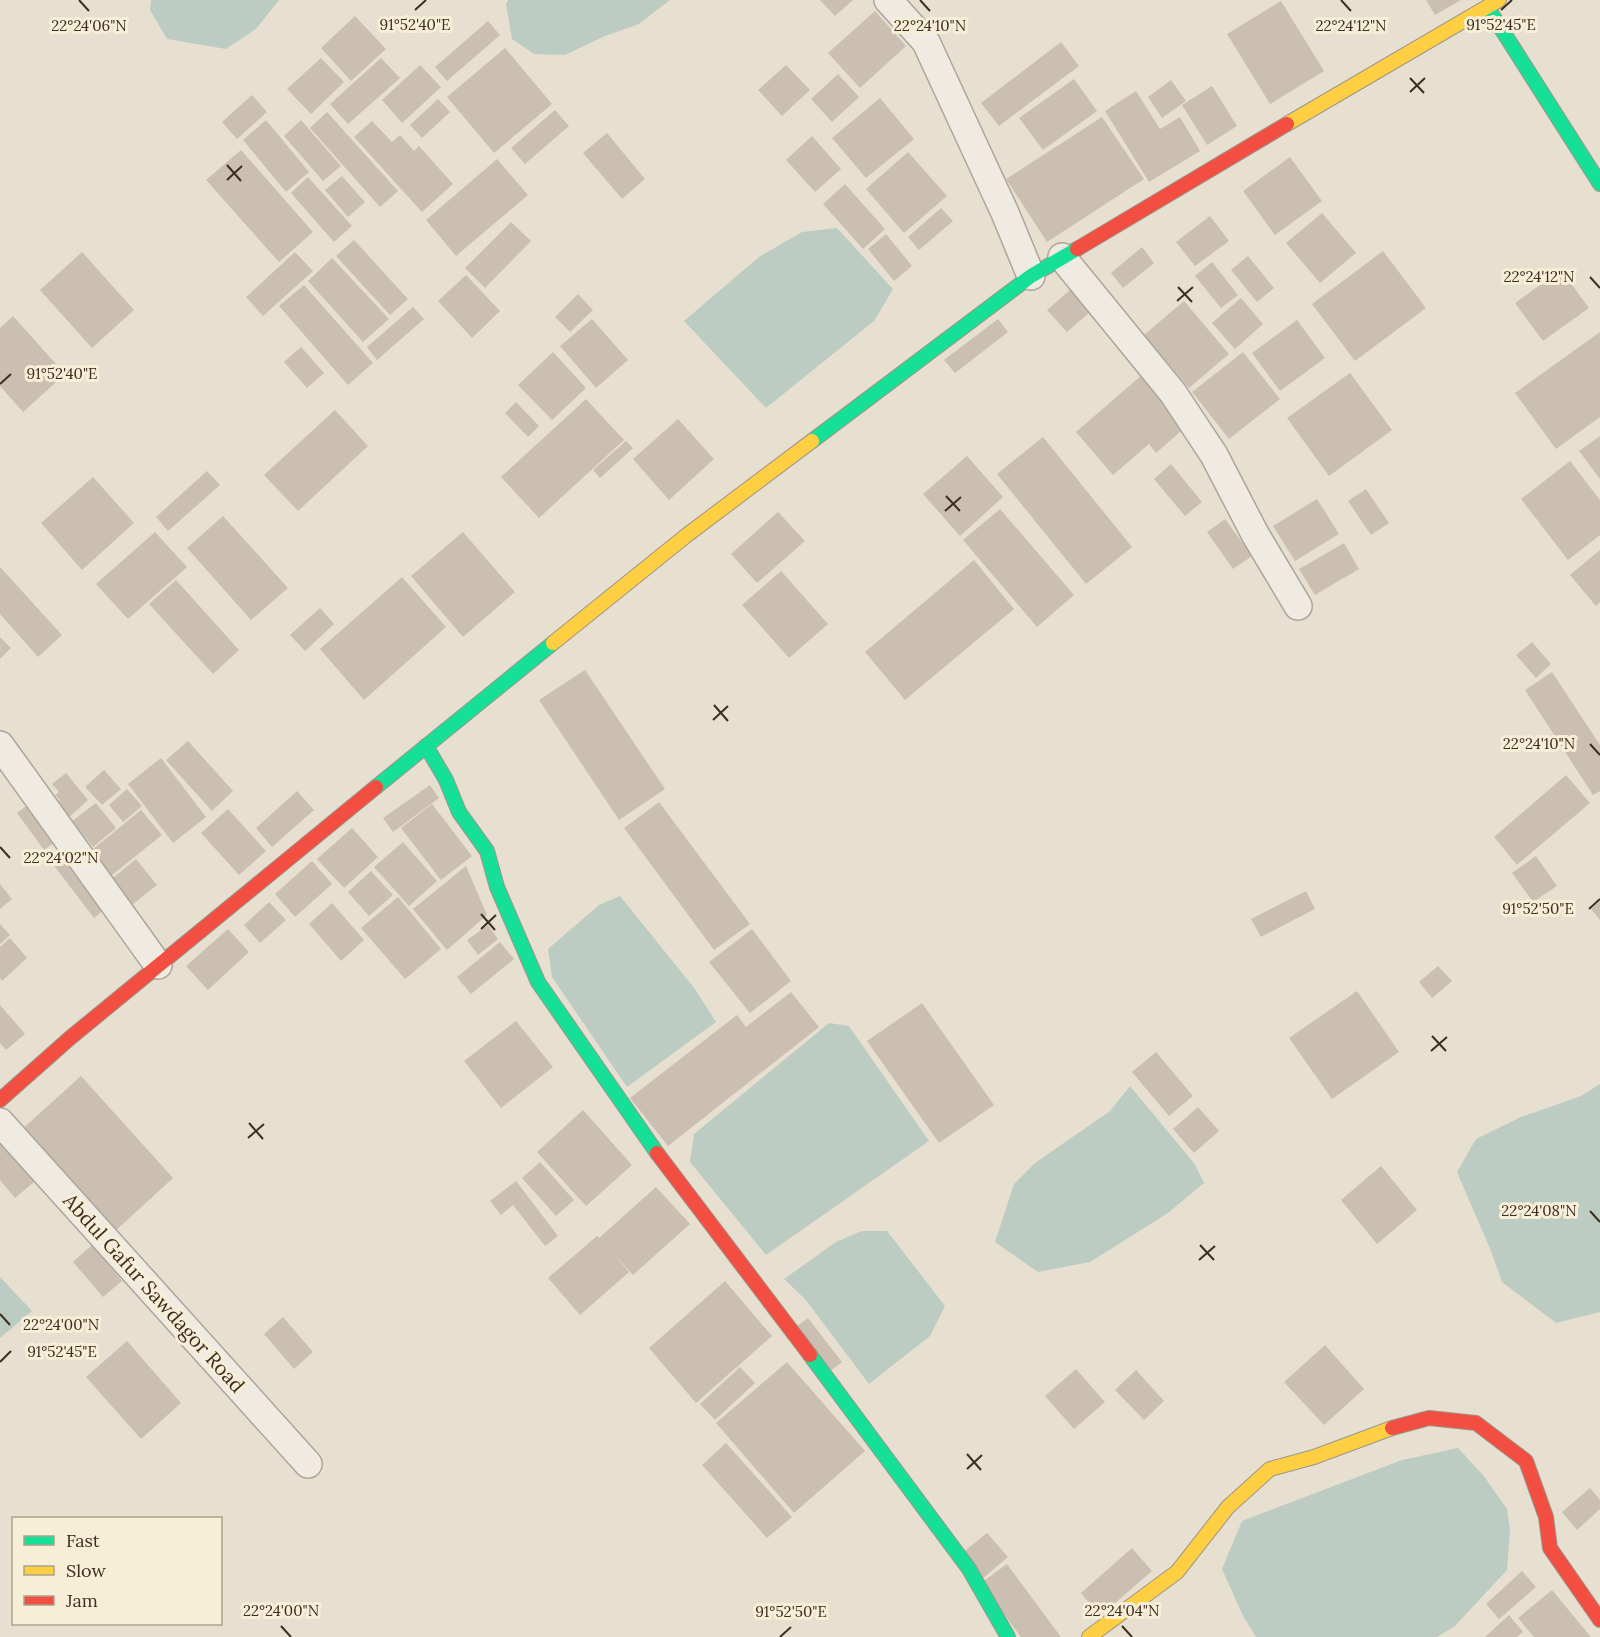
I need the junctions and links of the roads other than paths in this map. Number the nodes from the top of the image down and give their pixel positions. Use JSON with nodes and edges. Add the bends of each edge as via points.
{"nodes":[{"id":1,"x":888,"y":0,"type":"edge"},
{"id":2,"x":1490,"y":3,"type":"edge"},
{"id":3,"x":1600,"y":184,"type":"edge"},
{"id":4,"x":1062,"y":257,"type":"junction"},
{"id":5,"x":1031,"y":276,"type":"junction"},
{"id":6,"x":1298,"y":606,"type":"dead end"},
{"id":7,"x":0,"y":745,"type":"edge"},
{"id":8,"x":426,"y":746,"type":"junction"},
{"id":9,"x":158,"y":965,"type":"junction"},
{"id":10,"x":0,"y":1100,"type":"edge"},
{"id":11,"x":0,"y":1122,"type":"edge"},
{"id":12,"x":308,"y":1464,"type":"dead end"},
{"id":13,"x":1600,"y":1620,"type":"edge"},
{"id":14,"x":1008,"y":1637,"type":"edge"},
{"id":15,"x":1089,"y":1637,"type":"edge"}],
"edges":[{"from":1,"to":5,"type":"street","via":[[926,42]]},
{"from":2,"to":3,"type":"street"},
{"from":2,"to":4,"type":"street"},
{"from":4,"to":5,"type":"street"},
{"from":4,"to":6,"type":"street","via":[[1173,393],[1214,455]]},
{"from":5,"to":8,"type":"street","via":[[687,535]]},
{"from":7,"to":9,"type":"street"},
{"from":8,"to":9,"type":"street"},
{"from":8,"to":14,"type":"street","via":[[459,812],[487,851],[497,887],[538,982],[666,1166],[969,1569]]},
{"from":9,"to":10,"type":"street"},
{"from":11,"to":12,"type":"street","name":"Abdul Gafur Sawdagor Road"},
{"from":13,"to":15,"type":"street","via":[[1550,1548],[1546,1517],[1526,1461],[1476,1423],[1429,1418],[1270,1469],[1227,1507],[1177,1572]]}]}
